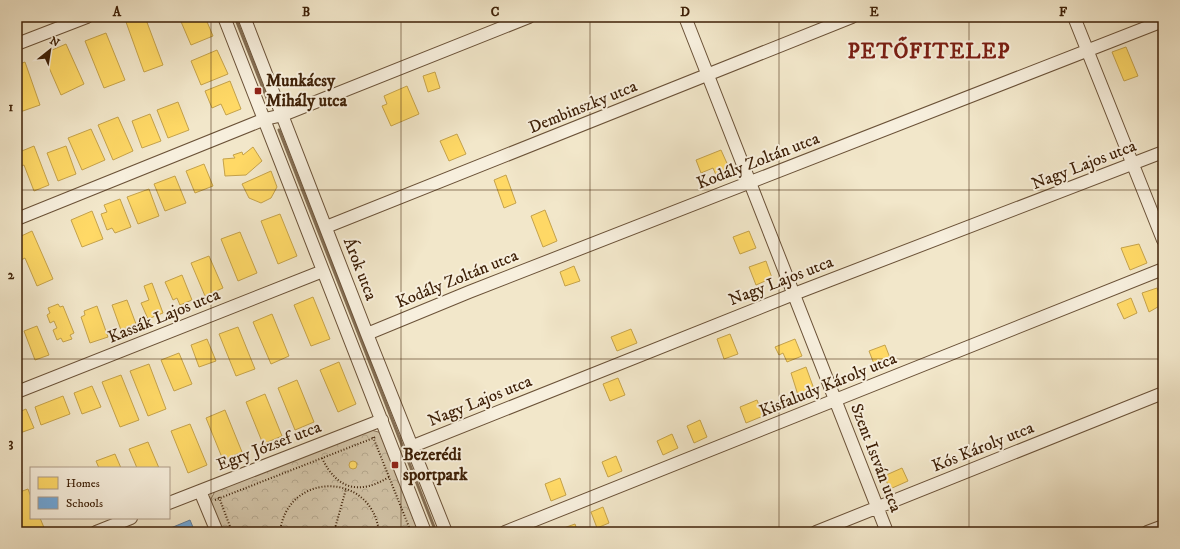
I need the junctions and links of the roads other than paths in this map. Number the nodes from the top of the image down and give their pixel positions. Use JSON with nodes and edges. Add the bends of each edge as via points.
{"nodes":[{"id":1,"x":87,"y":17,"type":"edge"},
{"id":2,"x":224,"y":17,"type":"edge"},
{"id":3,"x":244,"y":17,"type":"edge"},
{"id":4,"x":529,"y":17,"type":"edge"},
{"id":5,"x":685,"y":17,"type":"edge"},
{"id":6,"x":852,"y":17,"type":"edge"},
{"id":7,"x":1074,"y":17,"type":"edge"},
{"id":8,"x":1163,"y":21,"type":"edge"},
{"id":9,"x":17,"y":44,"type":"edge"},
{"id":10,"x":1089,"y":51,"type":"junction"},
{"id":11,"x":708,"y":75,"type":"junction"},
{"id":12,"x":283,"y":115,"type":"junction"},
{"id":13,"x":265,"y":120,"type":"junction"},
{"id":14,"x":1163,"y":152,"type":"edge"},
{"id":15,"x":1133,"y":164,"type":"junction"},
{"id":16,"x":751,"y":182,"type":"junction"},
{"id":17,"x":17,"y":219,"type":"edge"},
{"id":18,"x":326,"y":227,"type":"junction"},
{"id":19,"x":1163,"y":240,"type":"edge"},
{"id":20,"x":1163,"y":269,"type":"edge"},
{"id":21,"x":323,"y":271,"type":"junction"},
{"id":22,"x":794,"y":294,"type":"junction"},
{"id":23,"x":367,"y":334,"type":"junction"},
{"id":24,"x":17,"y":392,"type":"edge"},
{"id":25,"x":1163,"y":393,"type":"edge"},
{"id":26,"x":836,"y":400,"type":"junction"},
{"id":27,"x":382,"y":420,"type":"junction"},
{"id":28,"x":413,"y":446,"type":"junction"},
{"id":29,"x":200,"y":491,"type":"junction"},
{"id":30,"x":170,"y":503,"type":"edge"},
{"id":31,"x":877,"y":507,"type":"junction"},
{"id":32,"x":128,"y":519,"type":"edge"},
{"id":33,"x":1163,"y":526,"type":"edge"},
{"id":34,"x":96,"y":532,"type":"edge"},
{"id":35,"x":217,"y":532,"type":"edge"},
{"id":36,"x":425,"y":532,"type":"edge"},
{"id":37,"x":446,"y":532,"type":"edge"},
{"id":38,"x":505,"y":532,"type":"edge"},
{"id":39,"x":816,"y":532,"type":"edge"},
{"id":40,"x":887,"y":532,"type":"edge"},
{"id":41,"x":1147,"y":532,"type":"edge"}],
"edges":[{"from":1,"to":9,"type":"street"},
{"from":2,"to":13,"type":"street"},
{"from":3,"to":12,"type":"street","name":"Árok utca"},
{"from":4,"to":12,"type":"street"},
{"from":5,"to":11,"type":"street","name":"Szent István utca"},
{"from":6,"to":11,"type":"street","name":"Dembinszky utca"},
{"from":7,"to":10,"type":"street"},
{"from":8,"to":10,"type":"street","name":"Kodály Zoltán utca"},
{"from":10,"to":15,"type":"street"},
{"from":10,"to":16,"type":"street","name":"Kodály Zoltán utca"},
{"from":11,"to":16,"type":"street","name":"Szent István utca"},
{"from":11,"to":18,"type":"street","name":"Dembinszky utca"},
{"from":12,"to":13,"type":"street"},
{"from":12,"to":18,"type":"street","name":"Árok utca"},
{"from":13,"to":17,"type":"street"},
{"from":13,"to":21,"type":"street"},
{"from":14,"to":15,"type":"street","name":"Nagy Lajos utca"},
{"from":15,"to":19,"type":"street"},
{"from":15,"to":22,"type":"street","name":"Nagy Lajos utca"},
{"from":16,"to":22,"type":"street","name":"Szent István utca"},
{"from":16,"to":23,"type":"street","name":"Kodály Zoltán utca"},
{"from":18,"to":23,"type":"street","name":"Árok utca"},
{"from":20,"to":26,"type":"street","name":"Kisfaludy Károly utca"},
{"from":21,"to":24,"type":"street","name":"Kassák Lajos utca"},
{"from":21,"to":27,"type":"street"},
{"from":22,"to":26,"type":"street","name":"Szent István utca"},
{"from":22,"to":28,"type":"street","name":"Nagy Lajos utca"},
{"from":23,"to":28,"type":"street","name":"Árok utca"},
{"from":25,"to":31,"type":"street","name":"Kós Károly utca"},
{"from":26,"to":31,"type":"street","name":"Szent István utca"},
{"from":26,"to":38,"type":"street","name":"Kisfaludy Károly utca"},
{"from":27,"to":29,"type":"street","name":"Egry József utca"},
{"from":27,"to":36,"type":"street"},
{"from":28,"to":37,"type":"street","name":"Árok utca"},
{"from":29,"to":30,"type":"street","name":"Egry József utca"},
{"from":29,"to":35,"type":"street"},
{"from":31,"to":39,"type":"street","name":"Kós Károly utca"},
{"from":31,"to":40,"type":"street","name":"Szent István utca"},
{"from":32,"to":34,"type":"street"},
{"from":33,"to":41,"type":"street"}]}
